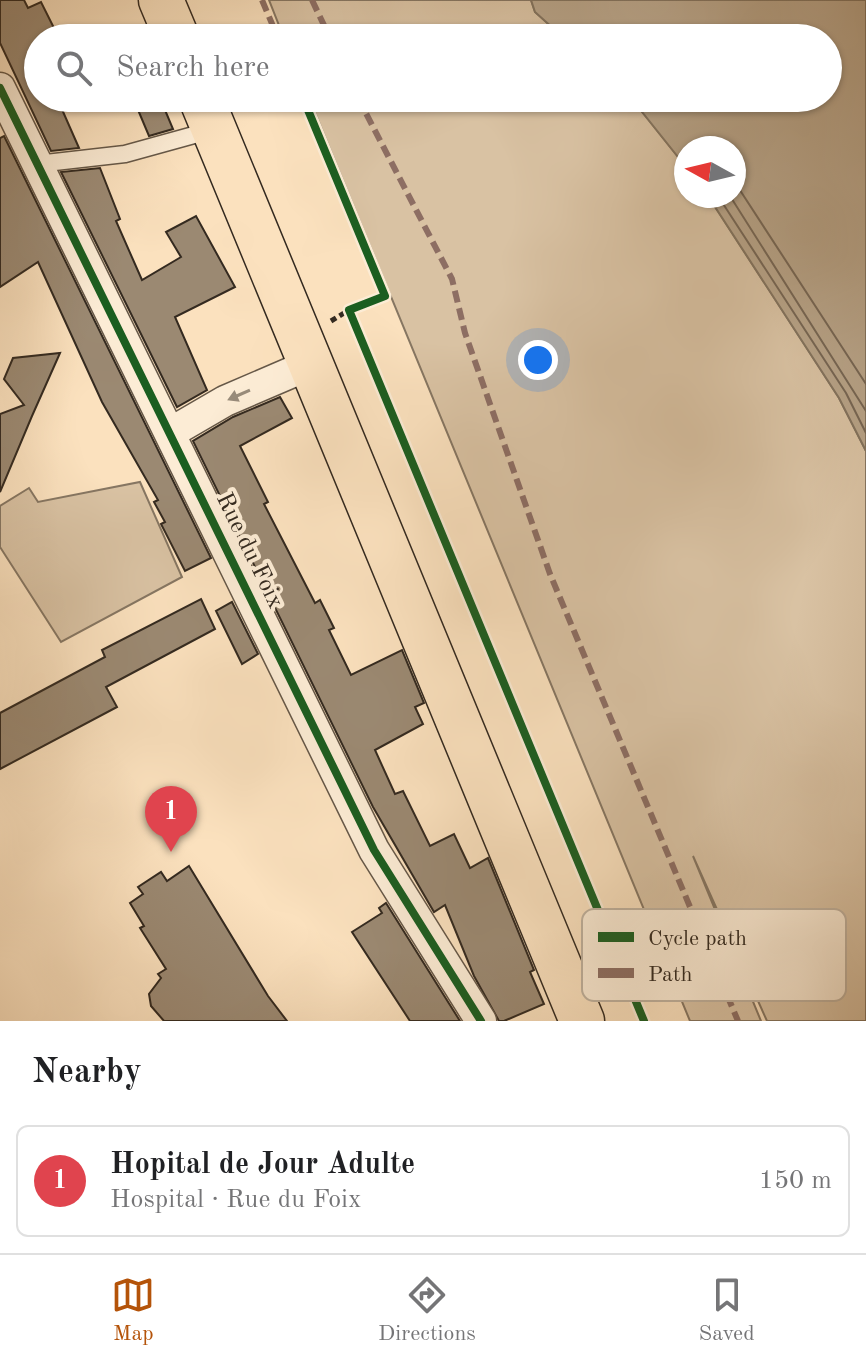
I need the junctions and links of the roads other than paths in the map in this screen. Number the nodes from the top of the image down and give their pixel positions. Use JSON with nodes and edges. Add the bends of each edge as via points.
{"nodes":[{"id":1,"x":161,"y":0,"type":"edge"},
{"id":2,"x":171,"y":24,"type":"edge"},
{"id":3,"x":0,"y":88,"type":"edge"},
{"id":4,"x":208,"y":114,"type":"edge"},
{"id":5,"x":37,"y":164,"type":"junction"},
{"id":6,"x":311,"y":364,"type":"junction"},
{"id":7,"x":170,"y":433,"type":"junction"},
{"id":8,"x":481,"y":1021,"type":"edge"},
{"id":9,"x":582,"y":1021,"type":"edge"}],
"edges":[{"from":1,"to":2,"type":"main road"},
{"from":3,"to":5,"type":"street","name":"Rue du Foix"},
{"from":4,"to":5,"type":"lane","via":[[125,154]]},
{"from":4,"to":6,"type":"main road"},
{"from":5,"to":7,"type":"street","name":"Rue du Foix"},
{"from":6,"to":7,"type":"street","one_way":true,"via":[[225,401]]},
{"from":6,"to":9,"type":"main road"},
{"from":7,"to":8,"type":"street","name":"Rue du Foix","via":[[374,850]]}]}
